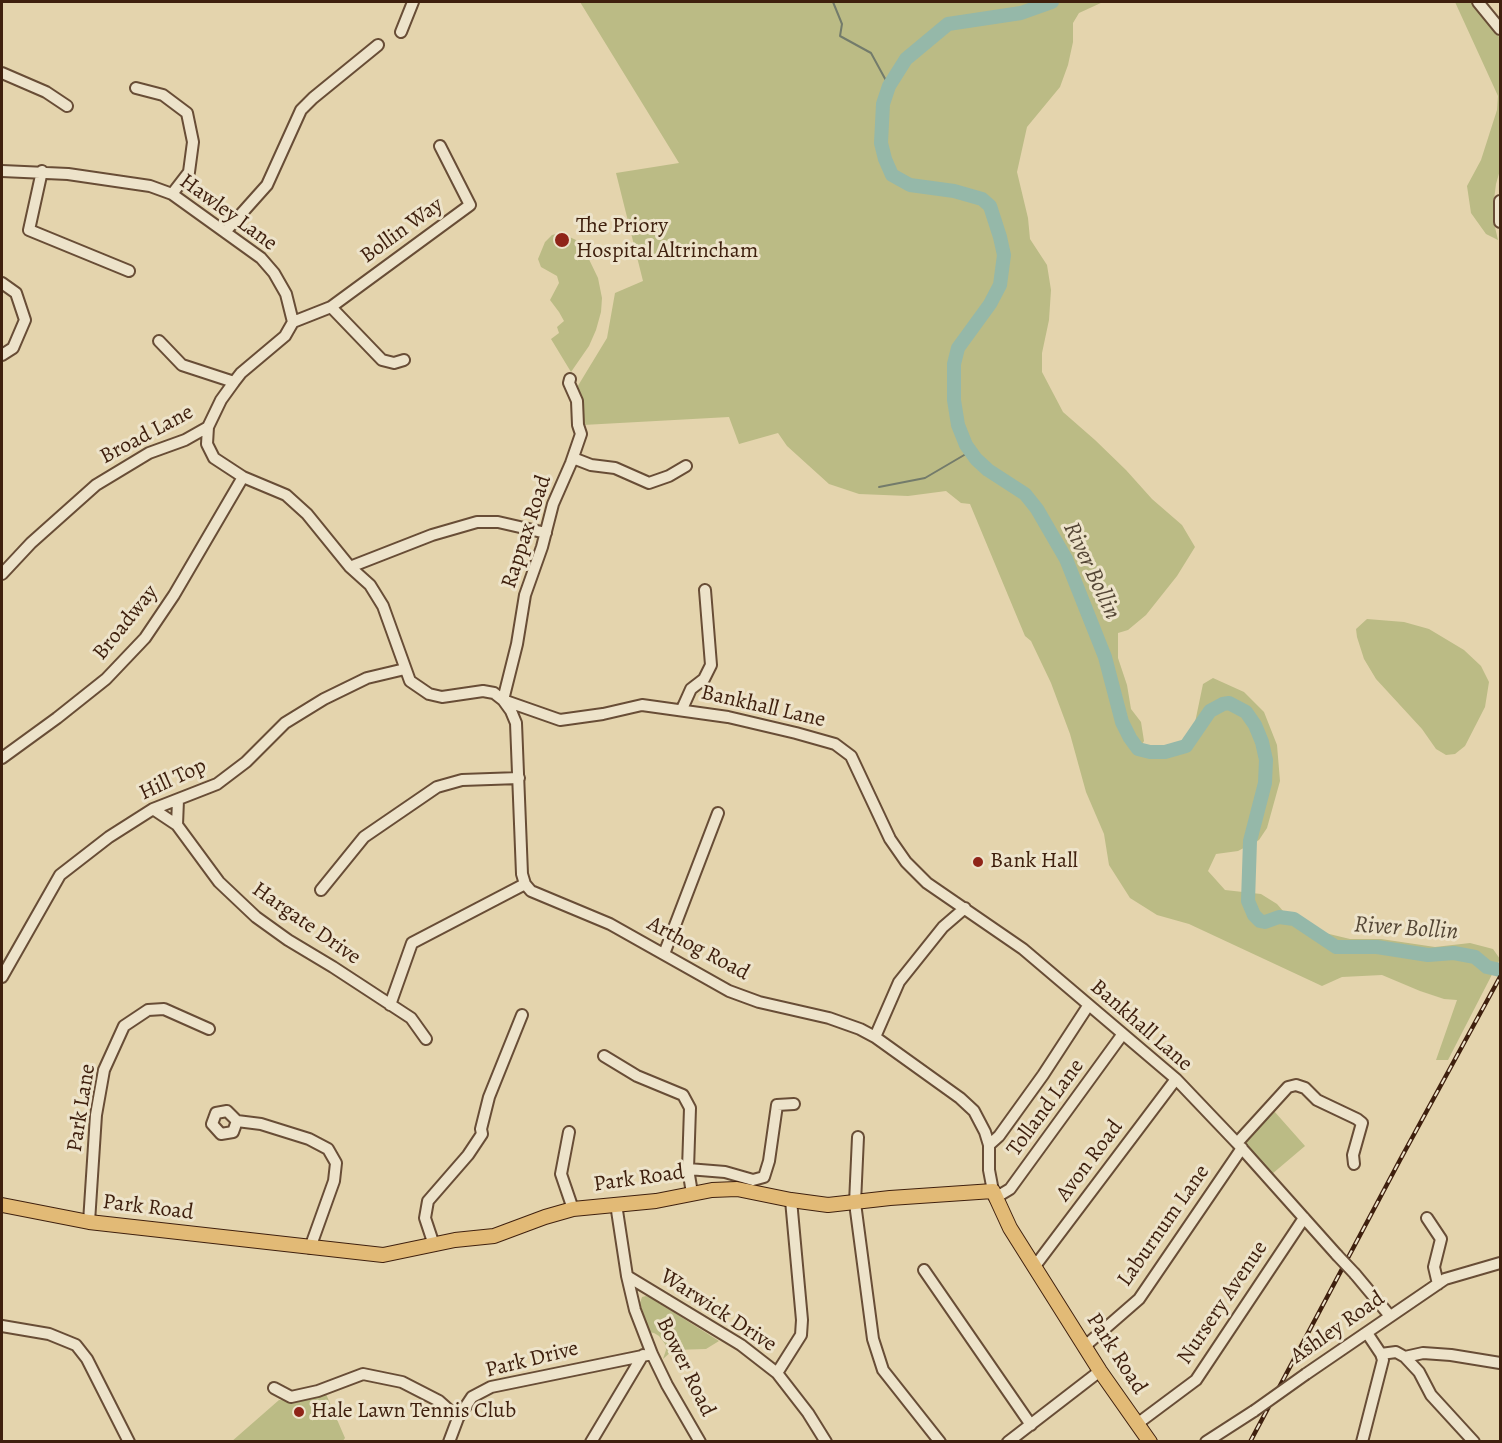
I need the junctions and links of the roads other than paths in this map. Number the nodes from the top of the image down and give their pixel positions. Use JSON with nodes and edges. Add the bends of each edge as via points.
{"nodes":[{"id":1,"x":413,"y":2,"type":"edge"},
{"id":2,"x":1478,"y":2,"type":"edge"},
{"id":3,"x":1500,"y":29,"type":"edge"},
{"id":4,"x":401,"y":32,"type":"dead end"},
{"id":5,"x":378,"y":45,"type":"dead end"},
{"id":6,"x":2,"y":73,"type":"edge"},
{"id":7,"x":136,"y":88,"type":"dead end"},
{"id":8,"x":67,"y":106,"type":"dead end"},
{"id":9,"x":440,"y":146,"type":"dead end"},
{"id":10,"x":2,"y":171,"type":"edge"},
{"id":11,"x":42,"y":171,"type":"junction"},
{"id":12,"x":172,"y":194,"type":"junction"},
{"id":13,"x":1500,"y":201,"type":"edge"},
{"id":14,"x":1500,"y":222,"type":"edge"},
{"id":15,"x":225,"y":232,"type":"junction"},
{"id":16,"x":129,"y":271,"type":"dead end"},
{"id":17,"x":2,"y":283,"type":"edge"},
{"id":18,"x":331,"y":307,"type":"junction"},
{"id":19,"x":292,"y":322,"type":"junction"},
{"id":20,"x":159,"y":341,"type":"dead end"},
{"id":21,"x":2,"y":355,"type":"edge"},
{"id":22,"x":404,"y":360,"type":"dead end"},
{"id":23,"x":570,"y":379,"type":"dead end"},
{"id":24,"x":234,"y":382,"type":"junction"},
{"id":25,"x":208,"y":427,"type":"junction"},
{"id":26,"x":184,"y":440,"type":"junction"},
{"id":27,"x":214,"y":458,"type":"junction"},
{"id":28,"x":573,"y":458,"type":"junction"},
{"id":29,"x":686,"y":466,"type":"dead end"},
{"id":30,"x":243,"y":477,"type":"junction"},
{"id":31,"x":546,"y":533,"type":"junction"},
{"id":32,"x":350,"y":567,"type":"junction"},
{"id":33,"x":2,"y":574,"type":"edge"},
{"id":34,"x":705,"y":590,"type":"dead end"},
{"id":35,"x":405,"y":669,"type":"junction"},
{"id":36,"x":503,"y":700,"type":"junction"},
{"id":37,"x":682,"y":710,"type":"junction"},
{"id":38,"x":2,"y":758,"type":"edge"},
{"id":39,"x":519,"y":777,"type":"junction"},
{"id":40,"x":178,"y":800,"type":"junction"},
{"id":41,"x":153,"y":809,"type":"junction"},
{"id":42,"x":718,"y":813,"type":"dead end"},
{"id":43,"x":177,"y":825,"type":"junction"},
{"id":44,"x":525,"y":884,"type":"junction"},
{"id":45,"x":321,"y":890,"type":"dead end"},
{"id":46,"x":965,"y":908,"type":"junction"},
{"id":47,"x":664,"y":954,"type":"junction"},
{"id":48,"x":2,"y":977,"type":"edge"},
{"id":49,"x":390,"y":1005,"type":"junction"},
{"id":50,"x":1088,"y":1006,"type":"junction"},
{"id":51,"x":522,"y":1015,"type":"dead end"},
{"id":52,"x":209,"y":1029,"type":"dead end"},
{"id":53,"x":1122,"y":1035,"type":"junction"},
{"id":54,"x":875,"y":1037,"type":"junction"},
{"id":55,"x":426,"y":1040,"type":"dead end"},
{"id":56,"x":604,"y":1056,"type":"dead end"},
{"id":57,"x":1176,"y":1079,"type":"junction"},
{"id":58,"x":795,"y":1104,"type":"dead end"},
{"id":59,"x":237,"y":1121,"type":"dead end"},
{"id":60,"x":569,"y":1132,"type":"dead end"},
{"id":61,"x":858,"y":1137,"type":"dead end"},
{"id":62,"x":989,"y":1145,"type":"junction"},
{"id":63,"x":1240,"y":1146,"type":"junction"},
{"id":64,"x":1354,"y":1164,"type":"dead end"},
{"id":65,"x":688,"y":1169,"type":"junction"},
{"id":66,"x":692,"y":1193,"type":"junction"},
{"id":67,"x":994,"y":1194,"type":"junction"},
{"id":68,"x":790,"y":1200,"type":"junction"},
{"id":69,"x":855,"y":1203,"type":"junction"},
{"id":70,"x":2,"y":1204,"type":"edge"},
{"id":71,"x":616,"y":1204,"type":"junction"},
{"id":72,"x":573,"y":1209,"type":"junction"},
{"id":73,"x":1304,"y":1218,"type":"junction"},
{"id":74,"x":89,"y":1222,"type":"junction"},
{"id":75,"x":1429,"y":1224,"type":"dead end"},
{"id":76,"x":434,"y":1245,"type":"junction"},
{"id":77,"x":310,"y":1248,"type":"junction"},
{"id":78,"x":1500,"y":1263,"type":"edge"},
{"id":79,"x":1035,"y":1266,"type":"junction"},
{"id":80,"x":924,"y":1270,"type":"dead end"},
{"id":81,"x":627,"y":1276,"type":"junction"},
{"id":82,"x":1438,"y":1284,"type":"junction"},
{"id":83,"x":1390,"y":1316,"type":"junction"},
{"id":84,"x":2,"y":1326,"type":"edge"},
{"id":85,"x":1367,"y":1333,"type":"junction"},
{"id":86,"x":1085,"y":1346,"type":"junction"},
{"id":87,"x":648,"y":1354,"type":"junction"},
{"id":88,"x":1382,"y":1354,"type":"junction"},
{"id":89,"x":1405,"y":1357,"type":"junction"},
{"id":90,"x":1500,"y":1363,"type":"edge"},
{"id":91,"x":1101,"y":1371,"type":"junction"},
{"id":92,"x":777,"y":1372,"type":"junction"},
{"id":93,"x":274,"y":1388,"type":"dead end"},
{"id":94,"x":458,"y":1418,"type":"junction"},
{"id":95,"x":1137,"y":1424,"type":"junction"},
{"id":96,"x":1030,"y":1425,"type":"junction"},
{"id":97,"x":124,"y":1440,"type":"edge"},
{"id":98,"x":449,"y":1442,"type":"edge"},
{"id":99,"x":591,"y":1442,"type":"edge"},
{"id":100,"x":700,"y":1442,"type":"edge"},
{"id":101,"x":826,"y":1442,"type":"edge"},
{"id":102,"x":940,"y":1442,"type":"edge"},
{"id":103,"x":1008,"y":1442,"type":"edge"},
{"id":104,"x":1150,"y":1442,"type":"edge"},
{"id":105,"x":1206,"y":1442,"type":"edge"},
{"id":106,"x":1362,"y":1442,"type":"edge"},
{"id":107,"x":1474,"y":1442,"type":"edge"}],
"edges":[{"from":1,"to":4,"type":"street"},
{"from":2,"to":3,"type":"street"},
{"from":5,"to":15,"type":"street","via":[[302,110],[267,185]]},
{"from":6,"to":8,"type":"street"},
{"from":7,"to":12,"type":"street","via":[[163,95],[187,113],[193,142],[189,172]]},
{"from":9,"to":18,"type":"street","name":"Bollin Way","via":[[470,205]]},
{"from":10,"to":11,"type":"street","name":"Hawley Lane"},
{"from":11,"to":12,"type":"street","name":"Hawley Lane","via":[[150,186]]},
{"from":11,"to":16,"type":"street","via":[[29,230]]},
{"from":12,"to":15,"type":"street","name":"Hawley Lane"},
{"from":13,"to":14,"type":"street"},
{"from":15,"to":19,"type":"street","name":"Hawley Lane","via":[[261,258],[274,273],[286,294]]},
{"from":17,"to":21,"type":"street","via":[[16,293],[25,320],[12,348]]},
{"from":18,"to":19,"type":"street","name":"Bollin Way"},
{"from":18,"to":22,"type":"street","via":[[376,355],[389,362]]},
{"from":19,"to":24,"type":"street","name":"Broad Lane","via":[[285,336]]},
{"from":20,"to":24,"type":"street","via":[[182,365]]},
{"from":23,"to":28,"type":"street","name":"Rappax Road","via":[[581,434]]},
{"from":24,"to":25,"type":"street","name":"Broad Lane"},
{"from":25,"to":26,"type":"street","name":"Broad Lane"},
{"from":25,"to":27,"type":"street","via":[[207,444]]},
{"from":26,"to":27,"type":"street","name":"Bankhall Lane"},
{"from":26,"to":33,"type":"street","name":"Broad Lane","via":[[149,453],[96,485]]},
{"from":27,"to":30,"type":"street","name":"Bankhall Lane"},
{"from":28,"to":29,"type":"street","via":[[615,468],[649,483]]},
{"from":28,"to":31,"type":"street","name":"Rappax Road","via":[[553,504]]},
{"from":30,"to":32,"type":"street","name":"Bankhall Lane","via":[[286,495],[307,514]]},
{"from":30,"to":38,"type":"street","name":"Broadway","via":[[145,638],[106,679]]},
{"from":31,"to":32,"type":"street","via":[[498,522],[477,522]]},
{"from":31,"to":36,"type":"street","name":"Rappax Road","via":[[525,595]]},
{"from":32,"to":35,"type":"street","name":"Bankhall Lane","via":[[370,585],[383,606]]},
{"from":34,"to":37,"type":"street","via":[[711,665],[704,679],[691,689]]},
{"from":35,"to":36,"type":"street","name":"Bankhall Lane","via":[[410,681],[429,694],[442,697],[483,691]]},
{"from":35,"to":40,"type":"street","name":"Hill Top","via":[[367,678],[324,699],[285,723],[217,784]]},
{"from":36,"to":37,"type":"street","name":"Bankhall Lane","via":[[560,720],[642,705]]},
{"from":36,"to":39,"type":"street","via":[[516,723]]},
{"from":37,"to":46,"type":"street","name":"Bankhall Lane","via":[[835,744],[851,756],[890,839],[906,862],[927,883]]},
{"from":39,"to":44,"type":"street"},
{"from":39,"to":45,"type":"street","via":[[462,780],[437,787],[364,837]]},
{"from":40,"to":41,"type":"street","name":"Hill Top"},
{"from":40,"to":43,"type":"street"},
{"from":41,"to":43,"type":"street","name":"Hargate Drive"},
{"from":41,"to":48,"type":"street","name":"Hill Top","via":[[60,875]]},
{"from":42,"to":47,"type":"street"},
{"from":43,"to":49,"type":"street","name":"Hargate Drive","via":[[219,882],[256,917]]},
{"from":44,"to":47,"type":"street","name":"Arthog Road","via":[[531,891],[610,924]]},
{"from":44,"to":49,"type":"street","via":[[412,943]]},
{"from":46,"to":50,"type":"street","name":"Bankhall Lane","via":[[1023,949]]},
{"from":46,"to":54,"type":"street","via":[[936,935],[899,982]]},
{"from":47,"to":54,"type":"street","name":"Arthog Road","via":[[742,997],[829,1018]]},
{"from":49,"to":55,"type":"street","name":"Hargate Drive","via":[[411,1018]]},
{"from":50,"to":53,"type":"street","name":"Bankhall Lane"},
{"from":50,"to":62,"type":"street","via":[[1037,1084]]},
{"from":51,"to":76,"type":"street","via":[[489,1097],[482,1134],[428,1201],[425,1218]]},
{"from":52,"to":74,"type":"street","name":"Park Lane","via":[[164,1009],[148,1010],[124,1026],[104,1070],[96,1115]]},
{"from":53,"to":57,"type":"street","name":"Bankhall Lane"},
{"from":53,"to":67,"type":"street","name":"Tolland Lane","via":[[1010,1189]]},
{"from":54,"to":62,"type":"street","name":"Arthog Road","via":[[968,1105],[980,1120]]},
{"from":56,"to":65,"type":"street","via":[[637,1076],[683,1095],[690,1108]]},
{"from":57,"to":63,"type":"street","name":"Bankhall Lane"},
{"from":57,"to":79,"type":"street","name":"Avon Road"},
{"from":58,"to":65,"type":"street","via":[[777,1105],[764,1177],[753,1180],[725,1172]]},
{"from":59,"to":77,"type":"street","via":[[261,1124],[328,1149],[336,1163],[334,1181]]},
{"from":60,"to":72,"type":"street","via":[[561,1174]]},
{"from":61,"to":69,"type":"street"},
{"from":62,"to":67,"type":"street","name":"Arthog Road"},
{"from":63,"to":64,"type":"street","name":"Laburnum Lane","via":[[1288,1087],[1296,1085],[1362,1123]]},
{"from":63,"to":73,"type":"street","name":"Bankhall Lane"},
{"from":63,"to":86,"type":"street","name":"Laburnum Lane","via":[[1139,1299]]},
{"from":65,"to":66,"type":"street"},
{"from":66,"to":68,"type":"main road","name":"Park Road","via":[[737,1189]]},
{"from":66,"to":71,"type":"main road","name":"Park Road"},
{"from":67,"to":69,"type":"main road","name":"Park Road"},
{"from":67,"to":79,"type":"main road","name":"Park Road"},
{"from":68,"to":69,"type":"main road","name":"Park Road","via":[[828,1205]]},
{"from":68,"to":92,"type":"street","via":[[801,1335]]},
{"from":69,"to":102,"type":"street","via":[[873,1339],[883,1370]]},
{"from":70,"to":74,"type":"main road","name":"Park Road"},
{"from":71,"to":72,"type":"main road","name":"Park Road"},
{"from":71,"to":81,"type":"street","name":"Bower Road"},
{"from":72,"to":76,"type":"main road","name":"Park Road","via":[[494,1236]]},
{"from":73,"to":83,"type":"street","name":"Bankhall Lane","bridge":true},
{"from":73,"to":95,"type":"street","name":"Nursery Avenue","via":[[1196,1380]]},
{"from":74,"to":77,"type":"main road","name":"Park Road"},
{"from":75,"to":82,"type":"street","via":[[1441,1239],[1434,1268]]},
{"from":76,"to":77,"type":"main road","name":"Park Road","via":[[383,1255]]},
{"from":78,"to":82,"type":"street","name":"Ashley Road"},
{"from":79,"to":86,"type":"main road","name":"Park Road"},
{"from":80,"to":96,"type":"street"},
{"from":81,"to":87,"type":"street","name":"Bower Road"},
{"from":81,"to":92,"type":"street","name":"Warwick Drive"},
{"from":82,"to":83,"type":"street","name":"Ashley Road"},
{"from":83,"to":85,"type":"street","name":"Ashley Road"},
{"from":84,"to":97,"type":"street","via":[[49,1334],[76,1345],[87,1359]]},
{"from":85,"to":88,"type":"street"},
{"from":85,"to":105,"type":"street","name":"Ashley Road","bridge":true},
{"from":86,"to":91,"type":"main road","name":"Park Road"},
{"from":87,"to":94,"type":"street","name":"Park Drive","via":[[491,1387],[472,1398]]},
{"from":87,"to":99,"type":"street"},
{"from":87,"to":100,"type":"street","name":"Bower Road"},
{"from":88,"to":89,"type":"street"},
{"from":88,"to":106,"type":"street","via":[[1382,1370]]},
{"from":89,"to":90,"type":"street","via":[[1423,1353]]},
{"from":89,"to":107,"type":"street","via":[[1419,1372],[1431,1395]]},
{"from":91,"to":95,"type":"main road","name":"Park Road"},
{"from":91,"to":96,"type":"street"},
{"from":92,"to":101,"type":"street","name":"Warwick Drive"},
{"from":93,"to":94,"type":"street","via":[[291,1397],[363,1374],[402,1382],[439,1401]]},
{"from":94,"to":98,"type":"street","name":"Park Drive"},
{"from":95,"to":104,"type":"main road","name":"Park Road"},
{"from":96,"to":103,"type":"street"}]}
